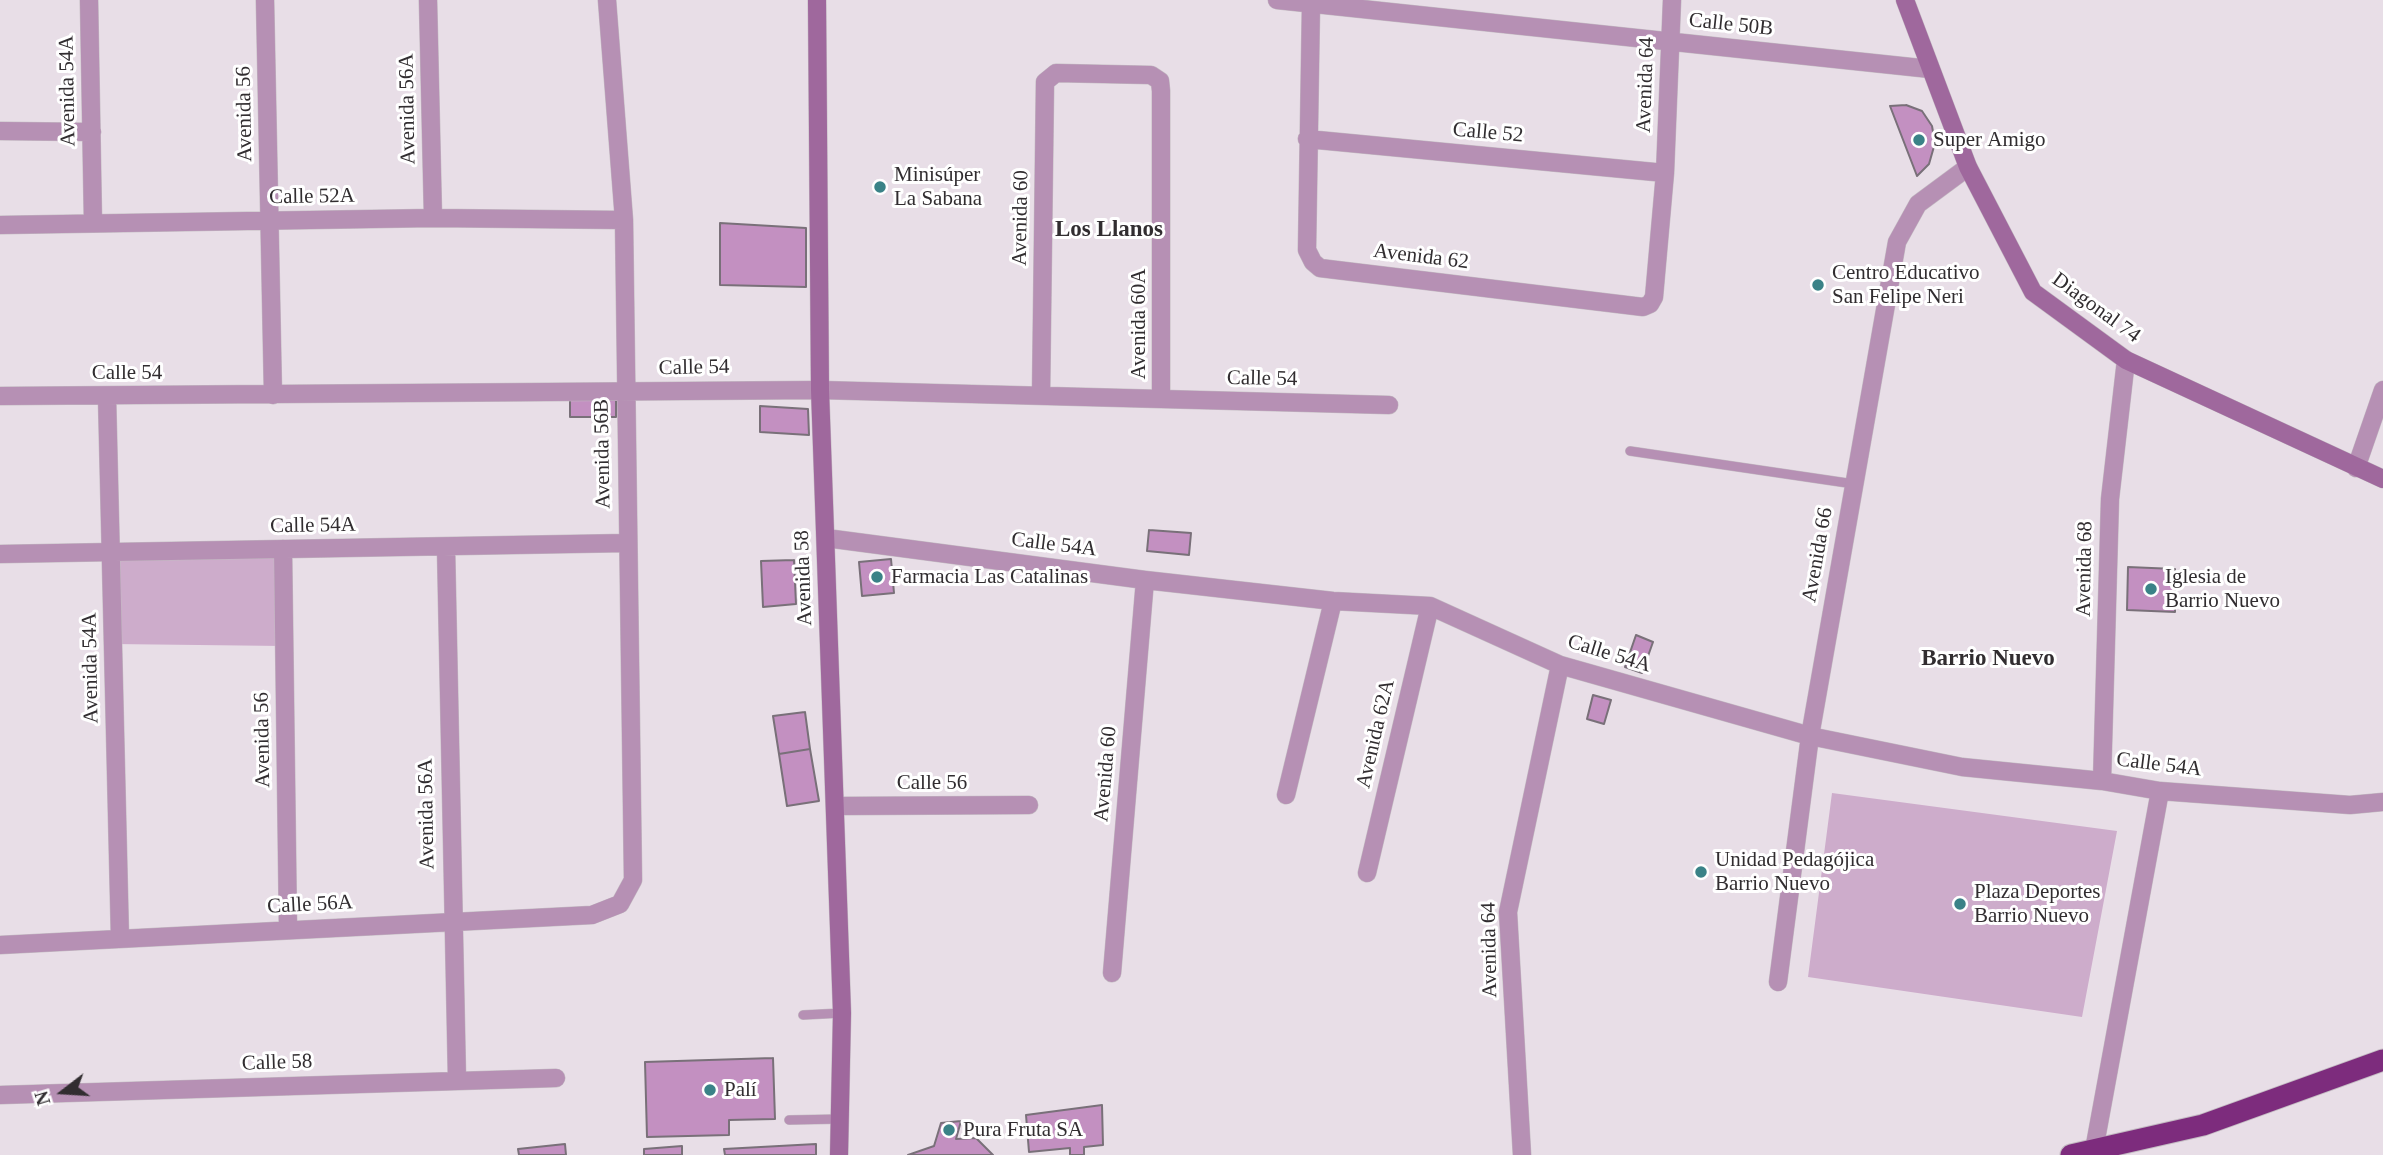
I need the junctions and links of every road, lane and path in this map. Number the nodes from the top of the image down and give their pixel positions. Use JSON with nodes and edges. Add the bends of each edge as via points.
{"nodes":[{"id":1,"x":89,"y":0,"type":"edge"},
{"id":2,"x":265,"y":0,"type":"edge"},
{"id":3,"x":428,"y":0,"type":"edge"},
{"id":4,"x":607,"y":0,"type":"edge"},
{"id":5,"x":817,"y":0,"type":"edge"},
{"id":6,"x":1277,"y":0,"type":"edge"},
{"id":7,"x":1672,"y":0,"type":"edge"},
{"id":8,"x":1905,"y":0,"type":"edge"},
{"id":9,"x":1311,"y":4,"type":"junction"},
{"id":10,"x":1670,"y":41,"type":"junction"},
{"id":11,"x":1930,"y":69,"type":"junction"},
{"id":12,"x":1045,"y":82,"type":"joint"},
{"id":13,"x":0,"y":131,"type":"edge"},
{"id":14,"x":92,"y":132,"type":"junction"},
{"id":15,"x":1307,"y":139,"type":"junction"},
{"id":16,"x":1968,"y":167,"type":"junction"},
{"id":17,"x":1665,"y":173,"type":"junction"},
{"id":18,"x":433,"y":218,"type":"junction"},
{"id":19,"x":270,"y":220,"type":"junction"},
{"id":20,"x":624,"y":220,"type":"junction"},
{"id":21,"x":93,"y":223,"type":"junction"},
{"id":22,"x":0,"y":225,"type":"edge"},
{"id":23,"x":2126,"y":360,"type":"junction"},
{"id":24,"x":820,"y":390,"type":"junction"},
{"id":25,"x":2383,"y":390,"type":"edge"},
{"id":26,"x":625,"y":392,"type":"junction"},
{"id":27,"x":273,"y":395,"type":"junction"},
{"id":28,"x":0,"y":396,"type":"edge"},
{"id":29,"x":107,"y":396,"type":"junction"},
{"id":30,"x":1041,"y":396,"type":"junction"},
{"id":31,"x":1161,"y":399,"type":"junction"},
{"id":32,"x":1389,"y":405,"type":"dead end"},
{"id":33,"x":1630,"y":451,"type":"dead end"},
{"id":34,"x":2356,"y":468,"type":"junction"},
{"id":35,"x":2383,"y":478,"type":"edge"},
{"id":36,"x":1854,"y":484,"type":"junction"},
{"id":37,"x":826,"y":538,"type":"junction"},
{"id":38,"x":627,"y":543,"type":"junction"},
{"id":39,"x":446,"y":547,"type":"junction"},
{"id":40,"x":282,"y":549,"type":"junction"},
{"id":41,"x":111,"y":552,"type":"junction"},
{"id":42,"x":0,"y":554,"type":"edge"},
{"id":43,"x":1145,"y":580,"type":"junction"},
{"id":44,"x":1333,"y":601,"type":"junction"},
{"id":45,"x":1430,"y":606,"type":"junction"},
{"id":46,"x":1560,"y":665,"type":"junction"},
{"id":47,"x":1810,"y":736,"type":"junction"},
{"id":48,"x":2102,"y":781,"type":"junction"},
{"id":49,"x":2160,"y":791,"type":"junction"},
{"id":50,"x":1286,"y":795,"type":"dead end"},
{"id":51,"x":2383,"y":802,"type":"edge"},
{"id":52,"x":1029,"y":805,"type":"dead end"},
{"id":53,"x":836,"y":806,"type":"junction"},
{"id":54,"x":1367,"y":873,"type":"dead end"},
{"id":55,"x":620,"y":904,"type":"joint"},
{"id":56,"x":452,"y":920,"type":"junction"},
{"id":57,"x":288,"y":929,"type":"junction"},
{"id":58,"x":120,"y":939,"type":"junction"},
{"id":59,"x":0,"y":945,"type":"edge"},
{"id":60,"x":1112,"y":973,"type":"dead end"},
{"id":61,"x":1778,"y":982,"type":"dead end"},
{"id":62,"x":842,"y":1013,"type":"junction"},
{"id":63,"x":803,"y":1014,"type":"dead end"},
{"id":64,"x":2383,"y":1060,"type":"edge"},
{"id":65,"x":556,"y":1078,"type":"dead end"},
{"id":66,"x":457,"y":1080,"type":"junction"},
{"id":67,"x":0,"y":1095,"type":"edge"},
{"id":68,"x":841,"y":1119,"type":"junction"},
{"id":69,"x":789,"y":1120,"type":"dead end"},
{"id":70,"x":2094,"y":1150,"type":"junction"},
{"id":71,"x":839,"y":1155,"type":"edge"},
{"id":72,"x":1522,"y":1155,"type":"edge"},
{"id":73,"x":2071,"y":1155,"type":"edge"}],
"edges":[{"from":1,"to":14,"type":"street","name":"Avenida 54A"},
{"from":2,"to":19,"type":"street","name":"Avenida 56"},
{"from":3,"to":18,"type":"street","name":"Avenida 56A"},
{"from":4,"to":20,"type":"street","name":"Avenida 56B"},
{"from":5,"to":24,"type":"main road","name":"Avenida 58"},
{"from":6,"to":9,"type":"street","name":"Calle 50B"},
{"from":7,"to":10,"type":"street","name":"Avenida 64"},
{"from":8,"to":11,"type":"main road","name":"Diagonal 74"},
{"from":9,"to":10,"type":"street","name":"Calle 50B"},
{"from":9,"to":15,"type":"street","name":"Avenida 62"},
{"from":10,"to":11,"type":"street","name":"Calle 50B"},
{"from":10,"to":17,"type":"street","name":"Avenida 64"},
{"from":11,"to":16,"type":"main road","name":"Diagonal 74"},
{"from":12,"to":30,"type":"street","name":"Avenida 60"},
{"from":12,"to":31,"type":"street","name":"Avenida 60A","via":[[1056,73],[1151,75],[1160,81]]},
{"from":13,"to":14,"type":"street"},
{"from":14,"to":21,"type":"street","name":"Avenida 54A"},
{"from":15,"to":17,"type":"street","name":"Calle 52"},
{"from":15,"to":17,"type":"street","name":"Avenida 62","via":[[1307,250],[1320,268],[1643,307],[1654,297]]},
{"from":16,"to":23,"type":"main road","name":"Diagonal 74","via":[[2034,292]]},
{"from":16,"to":36,"type":"street","name":"Avenida 66","via":[[1918,204],[1897,242]]},
{"from":18,"to":19,"type":"street","name":"Calle 52A"},
{"from":18,"to":20,"type":"street","name":"Calle 52A"},
{"from":19,"to":21,"type":"street","name":"Calle 52A"},
{"from":19,"to":27,"type":"street","name":"Avenida 56"},
{"from":20,"to":26,"type":"street","name":"Avenida 56B"},
{"from":21,"to":22,"type":"street","name":"Calle 52A"},
{"from":23,"to":34,"type":"main road","name":"Diagonal 74"},
{"from":23,"to":48,"type":"street","name":"Avenida 68","via":[[2109,499]]},
{"from":24,"to":26,"type":"street","name":"Calle 54"},
{"from":24,"to":30,"type":"street","name":"Calle 54"},
{"from":24,"to":37,"type":"main road","name":"Avenida 58"},
{"from":25,"to":34,"type":"street"},
{"from":26,"to":27,"type":"street","name":"Calle 54"},
{"from":26,"to":38,"type":"street","name":"Avenida 56B"},
{"from":27,"to":29,"type":"street","name":"Calle 54"},
{"from":28,"to":29,"type":"street","name":"Calle 54"},
{"from":29,"to":41,"type":"street","name":"Avenida 54A"},
{"from":30,"to":31,"type":"street","name":"Calle 54"},
{"from":31,"to":32,"type":"street","name":"Calle 54"},
{"from":33,"to":36,"type":"lane"},
{"from":34,"to":35,"type":"main road","name":"Diagonal 74"},
{"from":36,"to":47,"type":"street","name":"Avenida 66"},
{"from":37,"to":43,"type":"street","name":"Calle 54A"},
{"from":37,"to":53,"type":"main road","name":"Avenida 58"},
{"from":38,"to":39,"type":"street","name":"Calle 54A"},
{"from":38,"to":55,"type":"street","name":"Avenida 56B","via":[[633,880]]},
{"from":39,"to":40,"type":"street","name":"Calle 54A"},
{"from":39,"to":56,"type":"street","name":"Avenida 56A"},
{"from":40,"to":41,"type":"street","name":"Calle 54A"},
{"from":40,"to":57,"type":"street","name":"Avenida 56"},
{"from":41,"to":42,"type":"street","name":"Calle 54A"},
{"from":41,"to":58,"type":"street","name":"Avenida 54A"},
{"from":43,"to":44,"type":"street","name":"Calle 54A"},
{"from":43,"to":60,"type":"street","name":"Avenida 60"},
{"from":44,"to":45,"type":"street","name":"Calle 54A"},
{"from":44,"to":50,"type":"street"},
{"from":45,"to":46,"type":"street","name":"Calle 54A"},
{"from":45,"to":54,"type":"street","name":"Avenida 62A"},
{"from":46,"to":47,"type":"street","name":"Calle 54A"},
{"from":46,"to":72,"type":"street","name":"Avenida 64","via":[[1508,912]]},
{"from":47,"to":48,"type":"street","name":"Calle 54A","via":[[1962,767]]},
{"from":47,"to":61,"type":"street","name":"Avenida 66"},
{"from":48,"to":49,"type":"street","name":"Calle 54A"},
{"from":49,"to":51,"type":"street","name":"Calle 54A","via":[[2350,805]]},
{"from":49,"to":70,"type":"street"},
{"from":52,"to":53,"type":"street","name":"Calle 56"},
{"from":53,"to":62,"type":"main road","name":"Avenida 58"},
{"from":55,"to":56,"type":"street","name":"Calle 56A","via":[[592,915]]},
{"from":56,"to":57,"type":"street","name":"Calle 56A"},
{"from":56,"to":66,"type":"street","name":"Avenida 56A"},
{"from":57,"to":58,"type":"street","name":"Calle 56A"},
{"from":58,"to":59,"type":"street","name":"Calle 56A"},
{"from":62,"to":63,"type":"lane"},
{"from":62,"to":68,"type":"main road","name":"Avenida 58"},
{"from":64,"to":70,"type":"highway","via":[[2203,1125]]},
{"from":65,"to":66,"type":"street","name":"Calle 58"},
{"from":66,"to":67,"type":"street","name":"Calle 58"},
{"from":68,"to":69,"type":"lane"},
{"from":68,"to":71,"type":"main road","name":"Avenida 58"},
{"from":70,"to":73,"type":"highway"}]}
